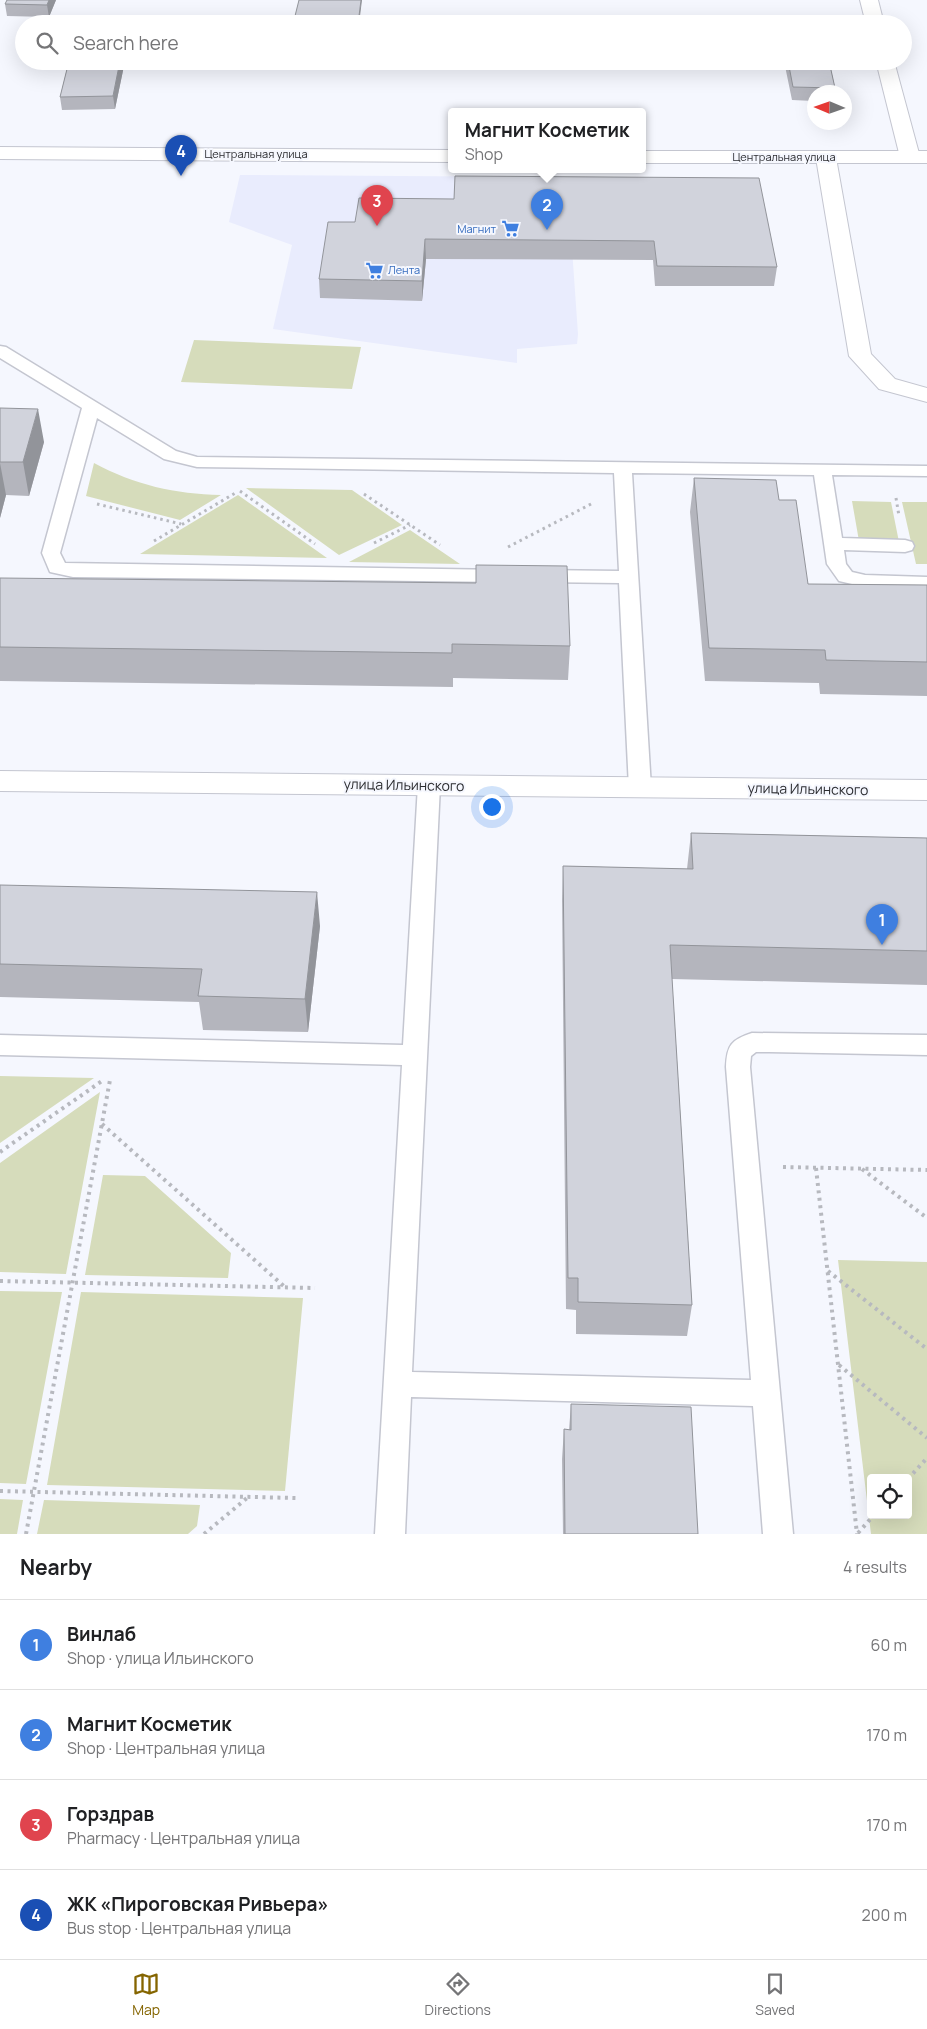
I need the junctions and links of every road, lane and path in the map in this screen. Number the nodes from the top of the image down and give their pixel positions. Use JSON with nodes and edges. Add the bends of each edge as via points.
{"nodes":[{"id":1,"x":869,"y":0,"type":"edge"},
{"id":2,"x":873,"y":15,"type":"edge"},
{"id":3,"x":888,"y":70,"type":"edge"},
{"id":4,"x":0,"y":153,"type":"edge"},
{"id":5,"x":448,"y":156,"type":"edge"},
{"id":6,"x":646,"y":157,"type":"edge"},
{"id":7,"x":919,"y":157,"type":"edge"},
{"id":8,"x":826,"y":158,"type":"junction"},
{"id":9,"x":0,"y":351,"type":"edge"},
{"id":10,"x":927,"y":395,"type":"edge"},
{"id":11,"x":91,"y":406,"type":"junction"},
{"id":12,"x":623,"y":468,"type":"junction"},
{"id":13,"x":822,"y":470,"type":"junction"},
{"id":14,"x":927,"y":471,"type":"edge"},
{"id":15,"x":234,"y":487,"type":"dead end"},
{"id":16,"x":357,"y":489,"type":"dead end"},
{"id":17,"x":239,"y":490,"type":"junction"},
{"id":18,"x":66,"y":496,"type":"junction"},
{"id":19,"x":593,"y":503,"type":"dead end"},
{"id":20,"x":181,"y":525,"type":"junction"},
{"id":21,"x":410,"y":525,"type":"junction"},
{"id":22,"x":150,"y":543,"type":"dead end"},
{"id":23,"x":316,"y":544,"type":"dead end"},
{"id":24,"x":833,"y":544,"type":"junction"},
{"id":25,"x":370,"y":545,"type":"dead end"},
{"id":26,"x":440,"y":545,"type":"dead end"},
{"id":27,"x":905,"y":546,"type":"dead end"},
{"id":28,"x":506,"y":548,"type":"dead end"},
{"id":29,"x":629,"y":577,"type":"junction"},
{"id":30,"x":927,"y":583,"type":"edge"},
{"id":31,"x":0,"y":781,"type":"edge"},
{"id":32,"x":429,"y":786,"type":"junction"},
{"id":33,"x":640,"y":788,"type":"junction"},
{"id":34,"x":927,"y":790,"type":"edge"},
{"id":35,"x":0,"y":1045,"type":"edge"},
{"id":36,"x":927,"y":1045,"type":"edge"},
{"id":37,"x":415,"y":1055,"type":"junction"},
{"id":38,"x":101,"y":1124,"type":"junction"},
{"id":39,"x":0,"y":1152,"type":"edge"},
{"id":40,"x":746,"y":1166,"type":"junction"},
{"id":41,"x":816,"y":1168,"type":"junction"},
{"id":42,"x":861,"y":1169,"type":"junction"},
{"id":43,"x":927,"y":1170,"type":"edge"},
{"id":44,"x":927,"y":1218,"type":"edge"},
{"id":45,"x":828,"y":1271,"type":"junction"},
{"id":46,"x":0,"y":1281,"type":"edge"},
{"id":47,"x":72,"y":1283,"type":"junction"},
{"id":48,"x":286,"y":1288,"type":"junction"},
{"id":49,"x":315,"y":1288,"type":"dead end"},
{"id":50,"x":927,"y":1349,"type":"edge"},
{"id":51,"x":838,"y":1365,"type":"junction"},
{"id":52,"x":398,"y":1384,"type":"junction"},
{"id":53,"x":766,"y":1393,"type":"junction"},
{"id":54,"x":927,"y":1438,"type":"edge"},
{"id":55,"x":927,"y":1458,"type":"edge"},
{"id":56,"x":912,"y":1475,"type":"edge"},
{"id":57,"x":0,"y":1491,"type":"edge"},
{"id":58,"x":34,"y":1492,"type":"junction"},
{"id":59,"x":248,"y":1497,"type":"junction"},
{"id":60,"x":296,"y":1498,"type":"dead end"},
{"id":61,"x":870,"y":1519,"type":"edge"},
{"id":62,"x":26,"y":1534,"type":"edge"},
{"id":63,"x":204,"y":1534,"type":"edge"},
{"id":64,"x":390,"y":1534,"type":"edge"},
{"id":65,"x":778,"y":1534,"type":"edge"},
{"id":66,"x":857,"y":1534,"type":"edge"}],
"edges":[{"from":1,"to":2,"type":"street"},
{"from":3,"to":7,"type":"street"},
{"from":4,"to":5,"type":"street","name":"Центральная улица"},
{"from":6,"to":8,"type":"street","name":"Центральная улица"},
{"from":7,"to":8,"type":"street","name":"Центральная улица"},
{"from":8,"to":10,"type":"street","via":[[860,356],[887,384]]},
{"from":9,"to":11,"type":"lane"},
{"from":11,"to":12,"type":"lane","via":[[170,455],[197,462]]},
{"from":11,"to":18,"type":"lane"},
{"from":12,"to":13,"type":"lane"},
{"from":12,"to":29,"type":"lane"},
{"from":13,"to":14,"type":"lane"},
{"from":13,"to":24,"type":"lane"},
{"from":15,"to":17,"type":"path"},
{"from":16,"to":21,"type":"path"},
{"from":17,"to":20,"type":"path"},
{"from":17,"to":23,"type":"path"},
{"from":18,"to":20,"type":"path"},
{"from":18,"to":29,"type":"lane","via":[[51,553],[57,568],[73,571]]},
{"from":19,"to":28,"type":"path"},
{"from":20,"to":22,"type":"path"},
{"from":21,"to":25,"type":"path"},
{"from":21,"to":26,"type":"path"},
{"from":24,"to":27,"type":"lane"},
{"from":24,"to":30,"type":"lane","via":[[837,564],[846,577],[864,582]]},
{"from":29,"to":33,"type":"lane"},
{"from":31,"to":32,"type":"street","name":"улица Ильинского"},
{"from":32,"to":33,"type":"street","name":"улица Ильинского"},
{"from":32,"to":37,"type":"lane"},
{"from":33,"to":34,"type":"street","name":"улица Ильинского"},
{"from":35,"to":37,"type":"lane"},
{"from":36,"to":40,"type":"lane","via":[[768,1042],[752,1043],[739,1051]]},
{"from":37,"to":52,"type":"lane"},
{"from":38,"to":39,"type":"path","via":[[111,1075]]},
{"from":38,"to":47,"type":"path"},
{"from":38,"to":48,"type":"path"},
{"from":40,"to":41,"type":"path"},
{"from":40,"to":53,"type":"lane"},
{"from":41,"to":42,"type":"path"},
{"from":41,"to":45,"type":"path"},
{"from":42,"to":43,"type":"path"},
{"from":42,"to":44,"type":"path"},
{"from":45,"to":50,"type":"path"},
{"from":45,"to":51,"type":"path"},
{"from":46,"to":47,"type":"path"},
{"from":47,"to":48,"type":"path"},
{"from":47,"to":58,"type":"path"},
{"from":48,"to":49,"type":"path"},
{"from":51,"to":54,"type":"path"},
{"from":51,"to":66,"type":"path"},
{"from":52,"to":53,"type":"lane"},
{"from":52,"to":64,"type":"lane"},
{"from":53,"to":65,"type":"lane"},
{"from":55,"to":56,"type":"path"},
{"from":57,"to":58,"type":"path"},
{"from":58,"to":59,"type":"path"},
{"from":58,"to":62,"type":"path"},
{"from":59,"to":60,"type":"path"},
{"from":59,"to":63,"type":"path"},
{"from":61,"to":66,"type":"path"}]}
